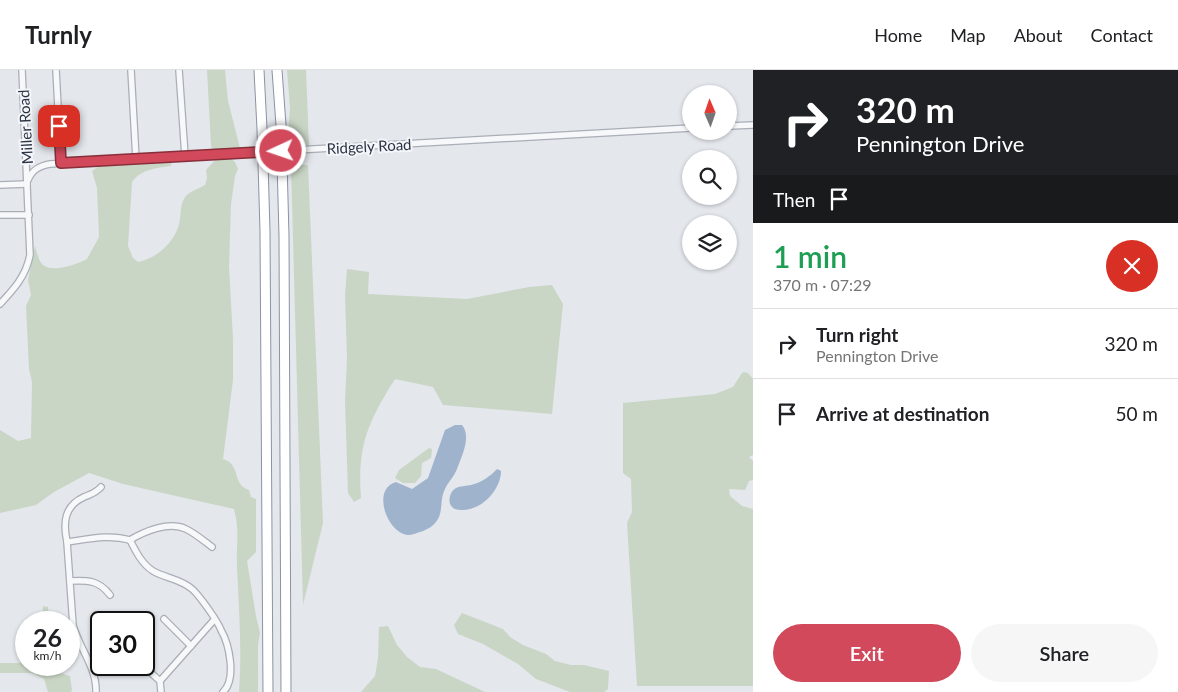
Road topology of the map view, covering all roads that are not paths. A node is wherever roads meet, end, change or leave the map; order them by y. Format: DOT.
graph roads {
  1 [pos="22,70"];
  2 [pos="56,70"];
  3 [pos="131,70"];
  4 [pos="180,70"];
  5 [pos="259,70"];
  6 [pos="277,70"];
  7 [pos="753,125"];
  8 [pos="738,126"];
  9 [pos="682,129"];
  10 [pos="185,156"];
  11 [pos="136,159"];
  12 [pos="61,163"];
  13 [pos="27,184"];
  14 [pos="0,185"];
  15 [pos="0,215"];
  16 [pos="29,215"];
  17 [pos="0,304"];
  18 [pos="101,487"];
  19 [pos="130,540"];
  20 [pos="67,542"];
  21 [pos="212,547"];
  22 [pos="70,581"];
  23 [pos="110,596"];
  24 [pos="164,619"];
  25 [pos="214,620"];
  26 [pos="191,646"];
  27 [pos="154,676"];
  28 [pos="160,681"];
  29 [pos="96,692"];
  30 [pos="161,692"];
  31 [pos="223,692"];
  32 [pos="268,692"];
  33 [pos="286,692"];
  1 -- 13 [label="street, Miller Road"];
  2 -- 12 [label="street"];
  3 -- 11 [label="street"];
  4 -- 10 [label="street"];
  5 -- 32 [label="highway"];
  6 -- 33 [label="highway"];
  7 -- 8 [label="street"];
  9 -- 10 [label="street, Ridgely Road, bridge"];
  10 -- 11 [label="street, Ridgely Road"];
  11 -- 12 [label="street, Ridgely Road"];
  12 -- 13 [label="street, Ridgely Road"];
  13 -- 14 [label="street"];
  13 -- 16 [label="street, Miller Road"];
  15 -- 16 [label="street"];
  16 -- 17 [label="street, Miller Road"];
  18 -- 20 [label="street"];
  19 -- 20 [label="street"];
  19 -- 21 [label="street"];
  19 -- 25 [label="street"];
  20 -- 22 [label="street"];
  22 -- 23 [label="street"];
  22 -- 29 [label="street"];
  24 -- 26 [label="street"];
  25 -- 26 [label="street"];
  25 -- 31 [label="street"];
  26 -- 28 [label="street"];
  27 -- 28 [label="street"];
  28 -- 30 [label="street"];
}
